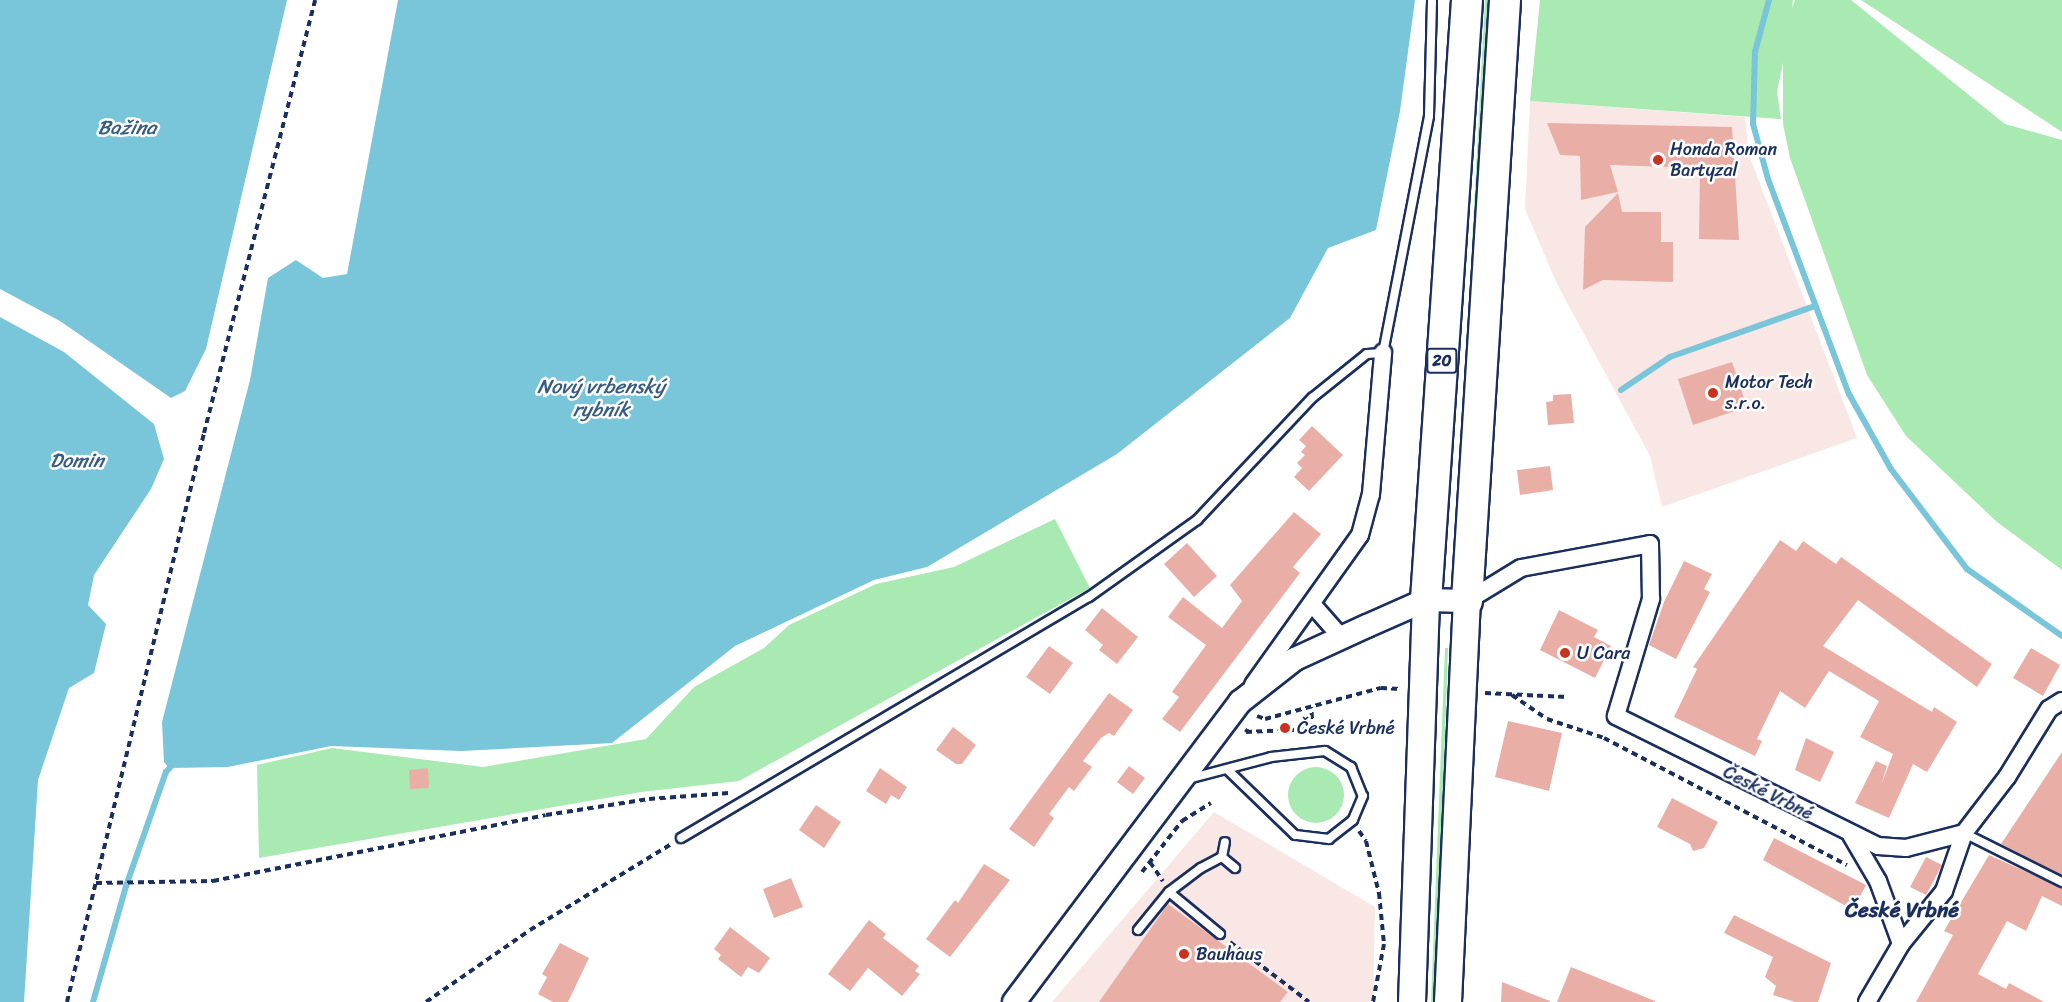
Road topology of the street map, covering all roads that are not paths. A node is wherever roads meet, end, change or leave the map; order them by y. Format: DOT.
graph roads {
  1 [pos="1432,0"];
  2 [pos="1467,0"];
  3 [pos="1505,0"];
  4 [pos="1383,353"];
  5 [pos="1426,600"];
  6 [pos="1467,601"];
  7 [pos="1312,604"];
  8 [pos="1341,637"];
  9 [pos="2062,700"];
  10 [pos="1240,702"];
  11 [pos="1228,770"];
  12 [pos="1179,782"];
  13 [pos="1964,833"];
  14 [pos="1851,835"];
  15 [pos="681,838"];
  16 [pos="1225,842"];
  17 [pos="1222,857"];
  18 [pos="1234,868"];
  19 [pos="2062,882"];
  20 [pos="1170,892"];
  21 [pos="1138,930"];
  22 [pos="1220,934"];
  23 [pos="1901,944"];
  24 [pos="1014,1002"];
  25 [pos="1412,1002"];
  26 [pos="1448,1002"];
  27 [pos="1867,1002"];
  1 -- 4 [label="lane"];
  2 -- 5 [label="highway, 20"];
  3 -- 6 [label="highway, 20"];
  4 -- 7 [label="street"];
  4 -- 15 [label="lane"];
  5 -- 6 [label="street"];
  5 -- 8 [label="street"];
  5 -- 25 [label="main road, 20"];
  6 -- 14 [label="street, České Vrbné"];
  6 -- 26 [label="main road, 20"];
  7 -- 8 [label="street"];
  7 -- 10 [label="street"];
  8 -- 10 [label="street"];
  9 -- 13 [label="street"];
  10 -- 12 [label="street"];
  11 -- 11 [label="lane"];
  11 -- 12 [label="lane"];
  12 -- 24 [label="street"];
  13 -- 14 [label="street, České Vrbné"];
  13 -- 19 [label="lane"];
  13 -- 23 [label="street"];
  14 -- 23 [label="street"];
  16 -- 17 [label="lane"];
  17 -- 18 [label="lane"];
  17 -- 20 [label="lane"];
  20 -- 21 [label="lane"];
  20 -- 22 [label="lane"];
  23 -- 27 [label="street"];
}
